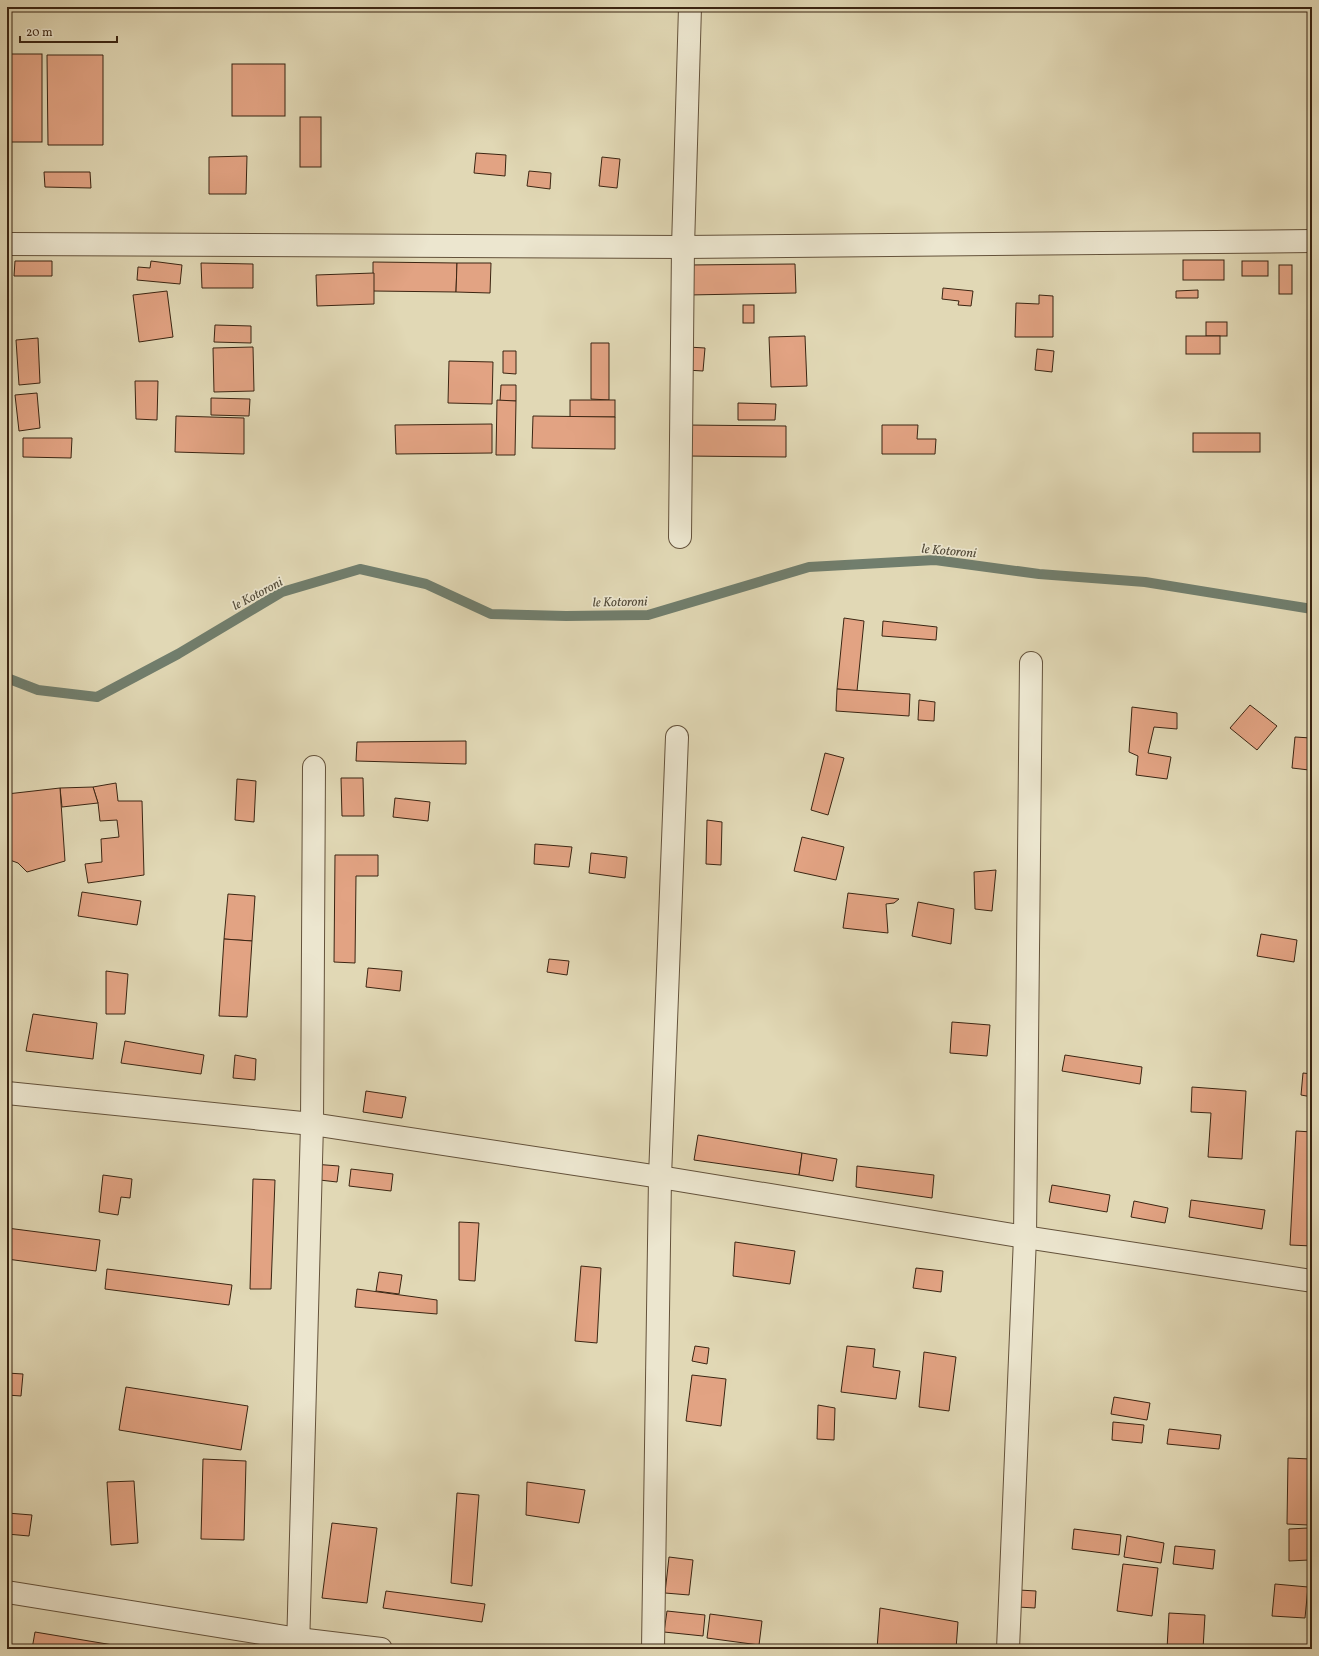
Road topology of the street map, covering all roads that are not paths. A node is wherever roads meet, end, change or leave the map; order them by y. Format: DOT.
graph roads {
  1 [pos="690,7"];
  2 [pos="1312,241"];
  3 [pos="7,244"];
  4 [pos="683,247"];
  5 [pos="680,537"];
  6 [pos="1031,663"];
  7 [pos="677,737"];
  8 [pos="314,767"];
  9 [pos="7,1093"];
  10 [pos="312,1124"];
  11 [pos="660,1177"];
  12 [pos="1025,1237"];
  13 [pos="1312,1282"];
  14 [pos="7,1592"];
  15 [pos="298,1644"];
  16 [pos="381,1649"];
  17 [pos="653,1649"];
  18 [pos="1008,1649"];
  1 -- 4 [label="street"];
  2 -- 4 [label="street"];
  3 -- 4 [label="street"];
  4 -- 5 [label="street"];
  6 -- 12 [label="street"];
  7 -- 11 [label="street"];
  8 -- 10 [label="street"];
  9 -- 10 [label="street"];
  10 -- 11 [label="street"];
  10 -- 15 [label="street"];
  11 -- 12 [label="street"];
  11 -- 17 [label="street"];
  12 -- 13 [label="street"];
  12 -- 18 [label="street"];
  14 -- 15 [label="street"];
  15 -- 16 [label="street"];
}
